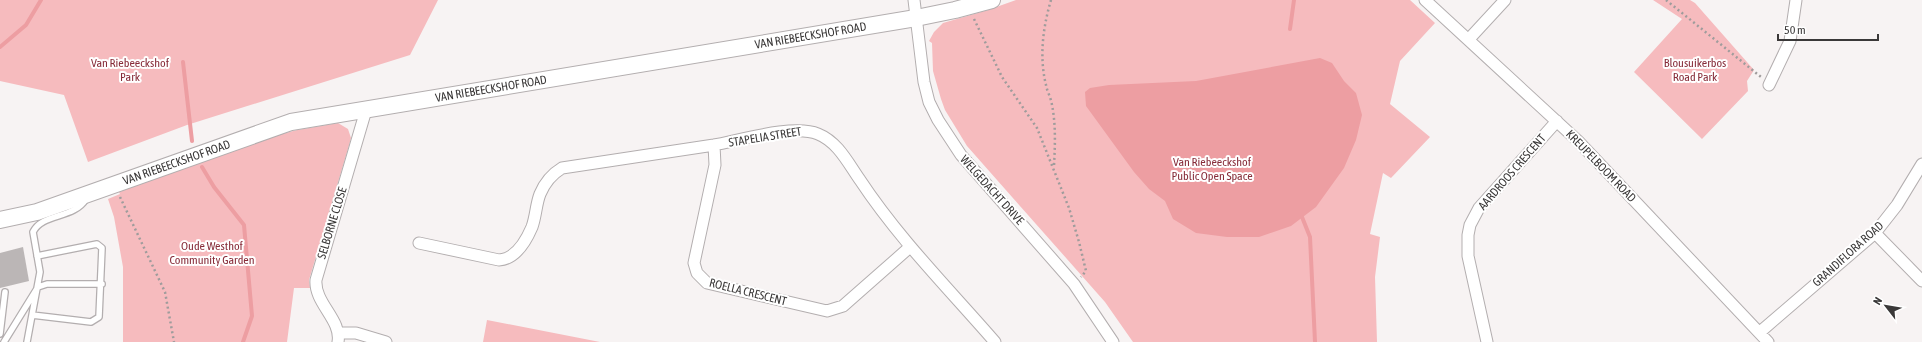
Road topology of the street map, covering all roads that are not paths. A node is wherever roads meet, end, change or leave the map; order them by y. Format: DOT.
graph roads {
  1 [pos="914,0"];
  2 [pos="992,0"];
  3 [pos="1425,0"];
  4 [pos="1505,0"];
  5 [pos="1796,0"];
  6 [pos="916,18"];
  7 [pos="1469,39"];
  8 [pos="1769,85"];
  9 [pos="366,110"];
  10 [pos="1557,121"];
  11 [pos="714,145"];
  12 [pos="1922,164"];
  13 [pos="89,193"];
  14 [pos="0,220"];
  15 [pos="1875,233"];
  16 [pos="419,243"];
  17 [pos="910,248"];
  18 [pos="37,256"];
  19 [pos="1922,281"];
  20 [pos="102,284"];
  21 [pos="38,287"];
  22 [pos="5,292"];
  23 [pos="32,315"];
  24 [pos="1760,332"];
  25 [pos="0,334"];
  26 [pos="339,338"];
  27 [pos="4,342"];
  28 [pos="27,342"];
  29 [pos="386,342"];
  30 [pos="995,342"];
  31 [pos="1113,342"];
  32 [pos="1487,342"];
  33 [pos="1768,342"];
  1 -- 6 [label="street, WELGEDACHT DRIVE"];
  2 -- 6 [label="street, VAN RIEBEECKSHOF ROAD"];
  3 -- 7 [label="street, KREUPELBOOM ROAD"];
  4 -- 7 [label="street"];
  5 -- 8 [label="street"];
  6 -- 9 [label="street, VAN RIEBEECKSHOF ROAD"];
  6 -- 31 [label="street, WELGEDACHT DRIVE"];
  7 -- 10 [label="street, KREUPELBOOM ROAD"];
  9 -- 13 [label="street, VAN RIEBEECKSHOF ROAD"];
  9 -- 26 [label="street, SELBORNE CLOSE"];
  10 -- 24 [label="street, KREUPELBOOM ROAD"];
  10 -- 32 [label="street, AARDROOS CRESCENT"];
  11 -- 16 [label="street, STAPELIA STREET"];
  11 -- 17 [label="street, STAPELIA STREET"];
  11 -- 17 [label="street, ROELLA CRESCENT"];
  12 -- 15 [label="street, GRANDIFLORA ROAD"];
  13 -- 14 [label="street, VAN RIEBEECKSHOF ROAD"];
  13 -- 18 [label="lane"];
  15 -- 19 [label="street"];
  15 -- 24 [label="street, GRANDIFLORA ROAD"];
  17 -- 30 [label="street, STAPELIA STREET"];
  18 -- 20 [label="lane"];
  18 -- 21 [label="lane"];
  20 -- 21 [label="lane"];
  20 -- 23 [label="lane"];
  21 -- 23 [label="lane"];
  21 -- 27 [label="lane"];
  22 -- 25 [label="lane"];
  23 -- 28 [label="lane"];
  24 -- 33 [label="street, KREUPELBOOM ROAD"];
  26 -- 29 [label="street, SELBORNE CLOSE"];
}
